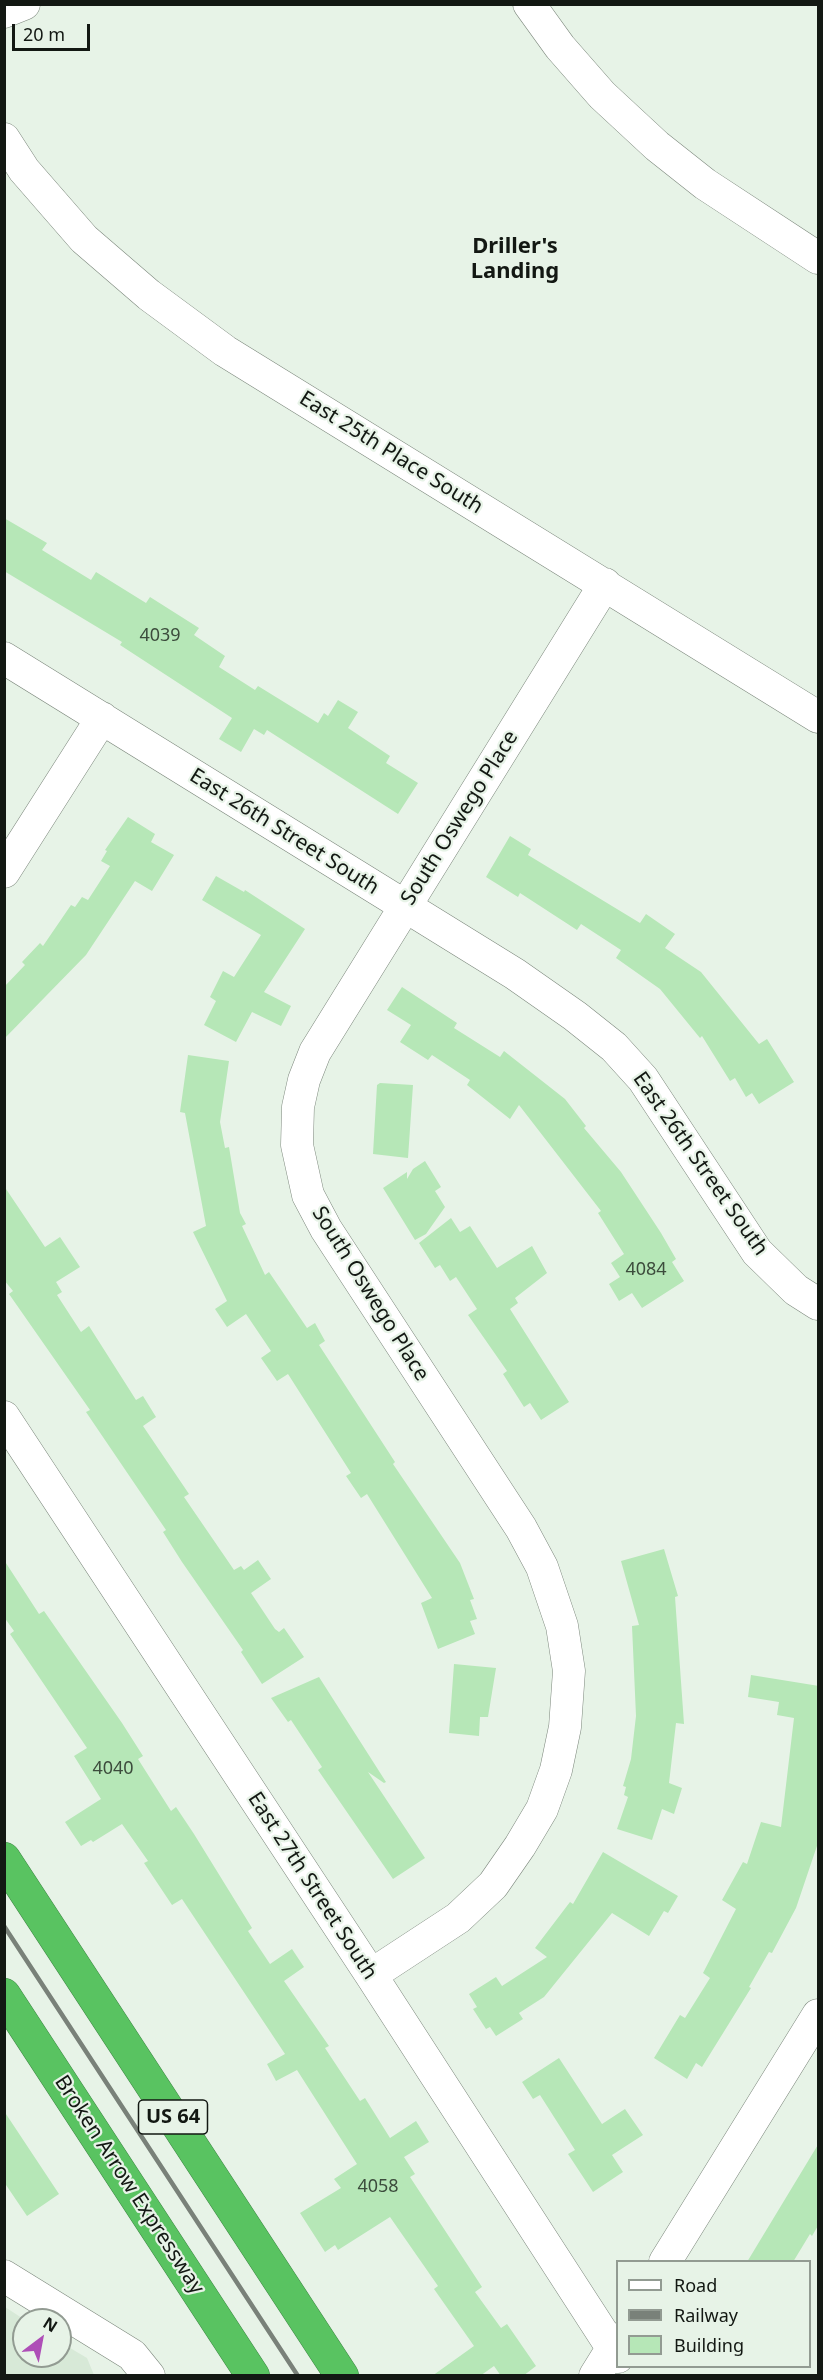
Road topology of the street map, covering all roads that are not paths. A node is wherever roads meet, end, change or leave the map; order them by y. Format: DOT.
graph roads {
  1 [pos="24,4"];
  2 [pos="529,4"];
  3 [pos="4,12"];
  4 [pos="4,139"];
  5 [pos="819,258"];
  6 [pos="605,584"];
  7 [pos="4,658"];
  8 [pos="819,717"];
  9 [pos="102,718"];
  10 [pos="4,872"];
  11 [pos="404,908"];
  12 [pos="819,1304"];
  13 [pos="4,1417"];
  14 [pos="4,1859"];
  15 [pos="371,1975"];
  16 [pos="4,1995"];
  17 [pos="819,2015"];
  18 [pos="666,2260"];
  19 [pos="4,2276"];
  20 [pos="616,2350"];
  21 [pos="616,2355"];
  22 [pos="149,2376"];
  23 [pos="253,2376"];
  24 [pos="342,2376"];
  25 [pos="595,2376"];
  1 -- 3 [label="street"];
  2 -- 5 [label="street"];
  4 -- 6 [label="street, East 25th Place South"];
  6 -- 8 [label="street, East 25th Place South"];
  6 -- 11 [label="street, South Oswego Place"];
  7 -- 9 [label="street, East 26th Street South"];
  9 -- 10 [label="street"];
  9 -- 11 [label="street, East 26th Street South"];
  11 -- 12 [label="street, East 26th Street South"];
  11 -- 15 [label="street, South Oswego Place"];
  13 -- 15 [label="street, East 27th Street South"];
  14 -- 24 [label="highway, US 64"];
  15 -- 20 [label="street, East 27th Street South"];
  16 -- 23 [label="highway, Broken Arrow Expressway"];
  17 -- 18 [label="street"];
  19 -- 22 [label="street"];
  21 -- 25 [label="street"];
}
